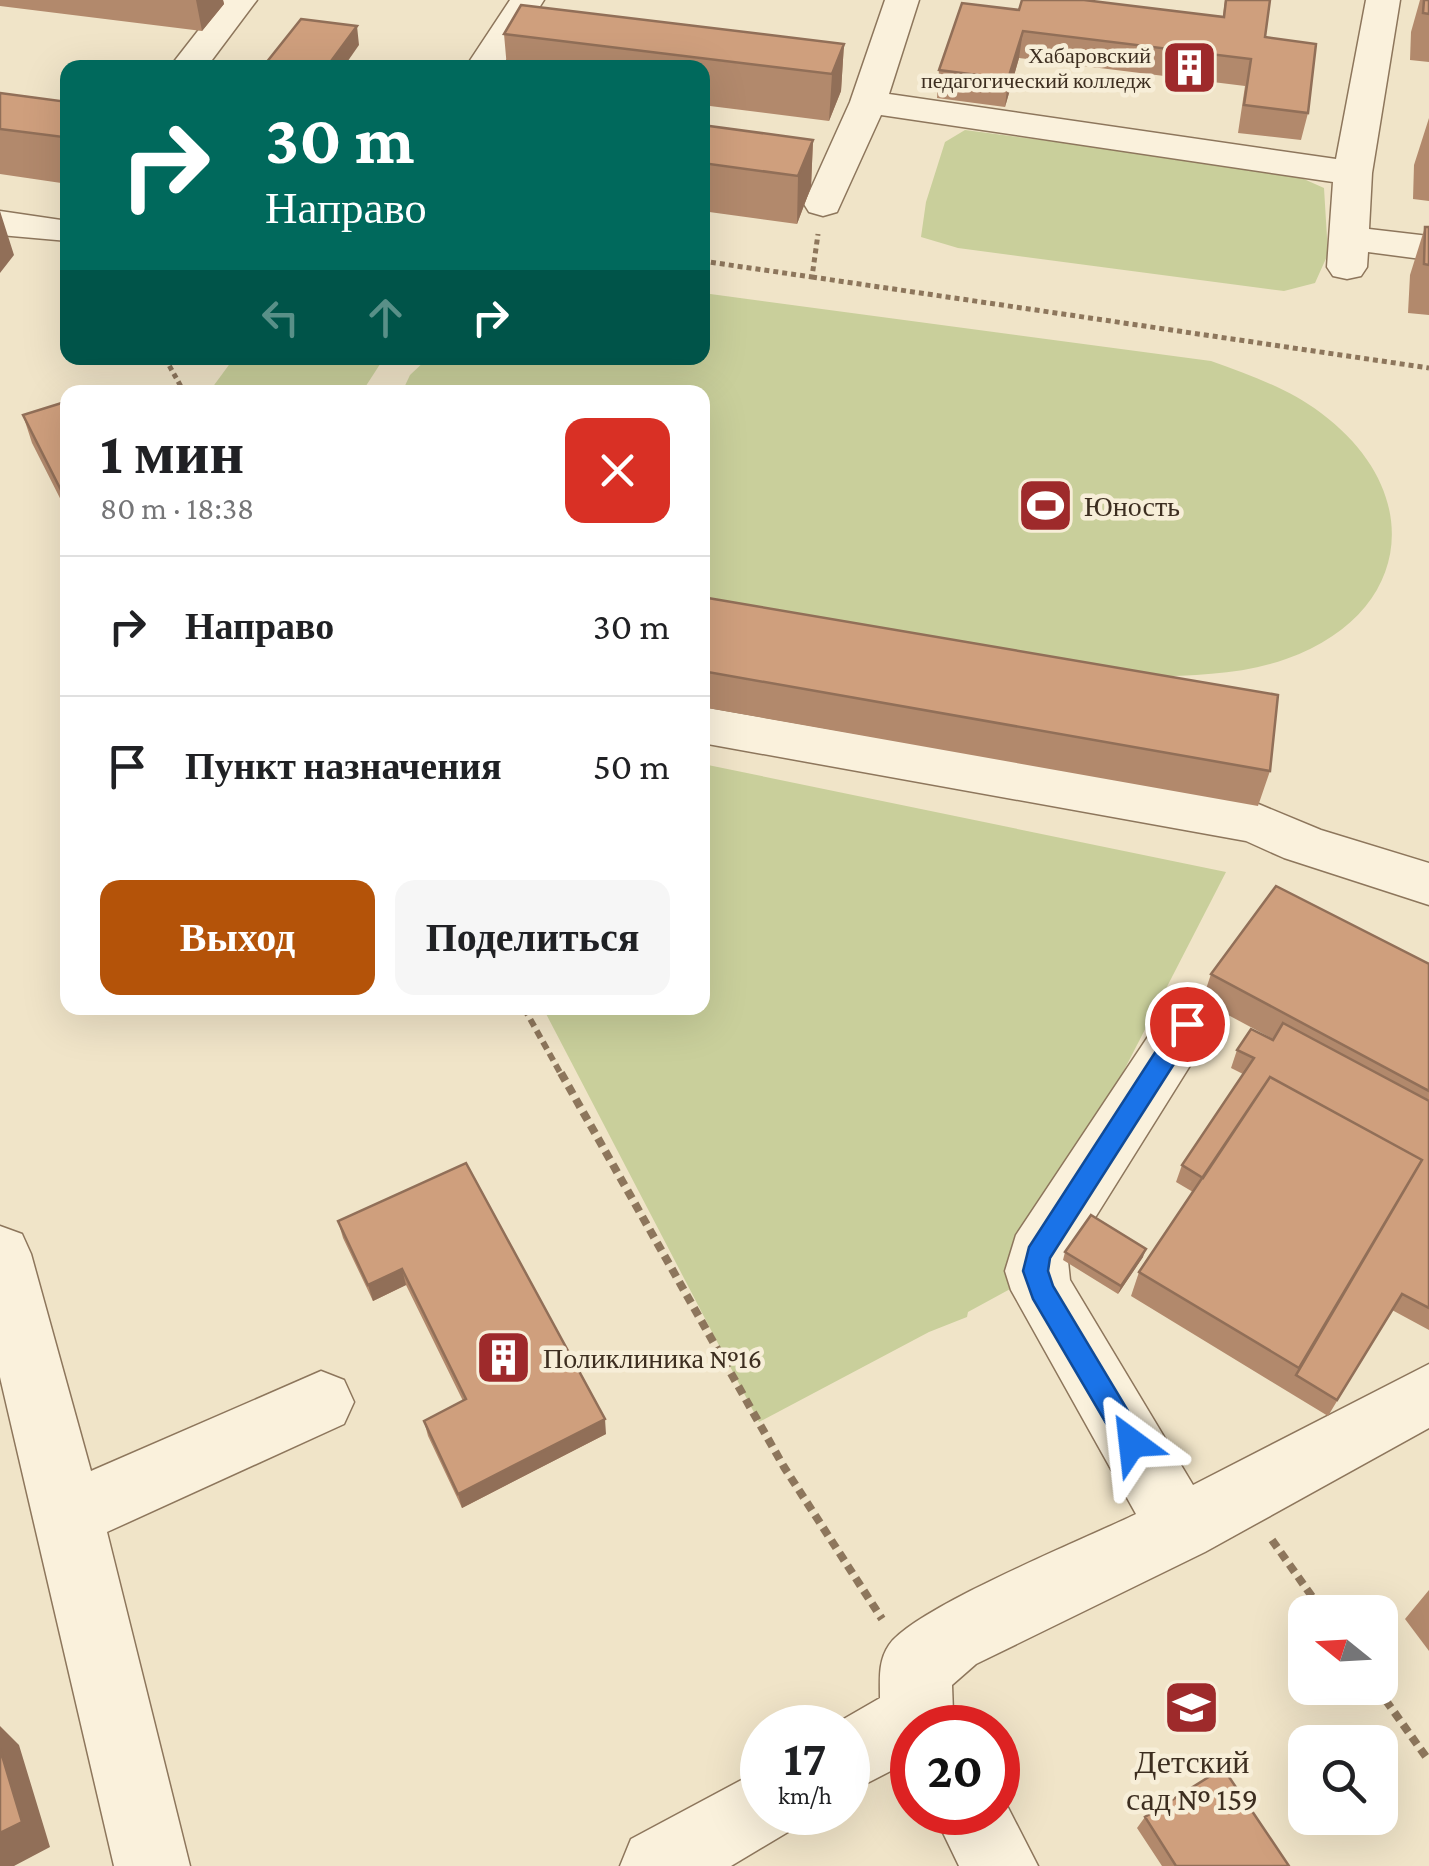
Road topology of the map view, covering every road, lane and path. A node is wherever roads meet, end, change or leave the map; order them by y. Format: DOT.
graph roads {
  1 [pos="240,0"];
  2 [pos="528,0"];
  3 [pos="902,0"];
  4 [pos="1385,2"];
  5 [pos="193,60"];
  6 [pos="488,60"];
  7 [pos="868,102"];
  8 [pos="1353,172"];
  9 [pos="823,204"];
  10 [pos="0,223"];
  11 [pos="60,229"];
  12 [pos="1429,248"];
  13 [pos="710,262"];
  14 [pos="812,277"];
  15 [pos="1429,368"];
  16 [pos="710,727"];
  17 [pos="1429,884"];
  18 [pos="528,1015"];
  19 [pos="1187,1024"];
  20 [pos="0,1254"];
  21 [pos="1429,1394"];
  22 [pos="321,1402"];
  23 [pos="1240,1496"];
  24 [pos="68,1514"];
  25 [pos="1181,1528"];
  26 [pos="1311,1595"];
  27 [pos="918,1704"];
  28 [pos="1389,1705"];
  29 [pos="870,1740"];
  30 [pos="1429,1761"];
  31 [pos="740,1819"];
  32 [pos="983,1835"];
  33 [pos="152,1866"];
  34 [pos="658,1866"];
  35 [pos="1000,1866"];
  1 -- 5 [label="lane"];
  2 -- 6 [label="lane"];
  3 -- 7 [label="lane"];
  4 -- 8 [label="lane"];
  7 -- 8 [label="lane"];
  7 -- 9 [label="lane"];
  8 -- 12 [label="lane"];
  9 -- 14 [label="path"];
  10 -- 11 [label="lane"];
  13 -- 14 [label="path"];
  14 -- 15 [label="path"];
  16 -- 17 [label="lane"];
  18 -- 27 [label="path"];
  19 -- 25 [label="lane"];
  20 -- 24 [label="lane"];
  21 -- 23 [label="lane"];
  22 -- 24 [label="lane"];
  23 -- 25 [label="lane"];
  23 -- 26 [label="path"];
  24 -- 33 [label="lane"];
  25 -- 27 [label="lane"];
  27 -- 29 [label="lane"];
  28 -- 30 [label="path"];
  31 -- 34 [label="lane"];
  32 -- 35 [label="lane"];
}
